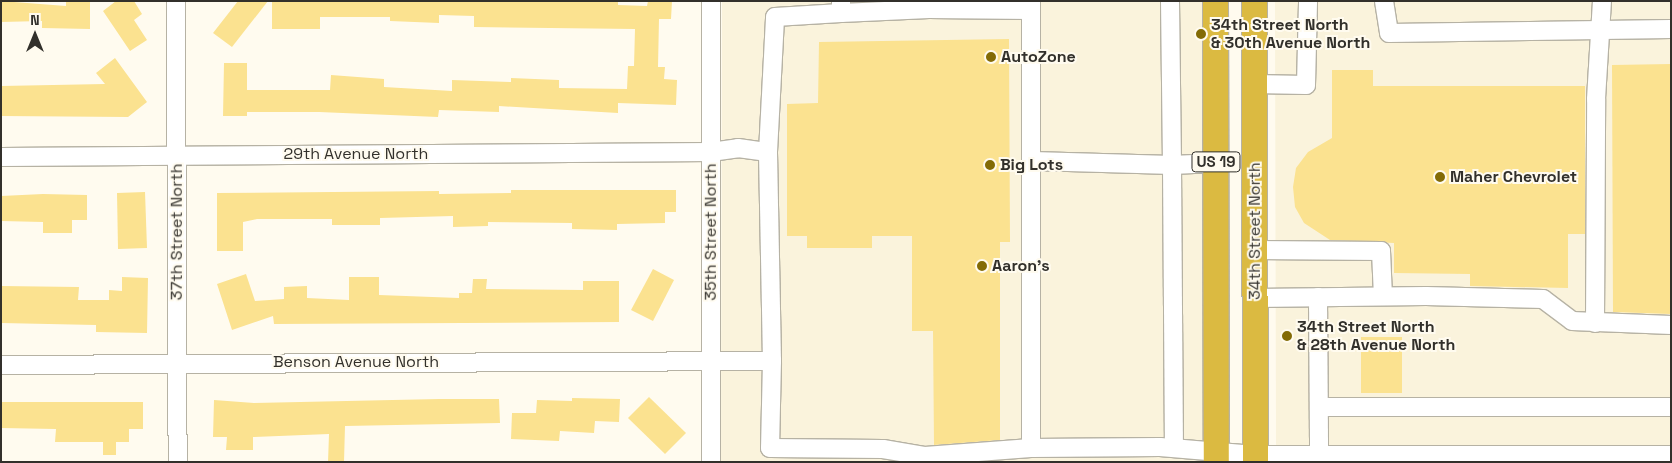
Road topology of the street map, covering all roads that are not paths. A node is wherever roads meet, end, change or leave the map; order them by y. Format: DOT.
graph roads {
  1 [pos="176,1"];
  2 [pos="711,1"];
  3 [pos="1170,1"];
  4 [pos="1215,1"];
  5 [pos="1254,1"];
  6 [pos="1308,1"];
  7 [pos="1384,1"];
  8 [pos="1602,1"];
  9 [pos="1031,6"];
  10 [pos="841,7"];
  11 [pos="1671,29"];
  12 [pos="1600,30"];
  13 [pos="1254,84"];
  14 [pos="711,152"];
  15 [pos="768,152"];
  16 [pos="177,155"];
  17 [pos="1,157"];
  18 [pos="1033,160"];
  19 [pos="1216,163"];
  20 [pos="1172,165"];
  21 [pos="1255,250"];
  22 [pos="1383,296"];
  23 [pos="1318,297"];
  24 [pos="1255,298"];
  25 [pos="1595,323"];
  26 [pos="1671,325"];
  27 [pos="711,360"];
  28 [pos="772,361"];
  29 [pos="178,364"];
  30 [pos="1,365"];
  31 [pos="1319,407"];
  32 [pos="1671,407"];
  33 [pos="1031,448"];
  34 [pos="1174,448"];
  35 [pos="1320,455"];
  36 [pos="1671,455"];
  37 [pos="1216,457"];
  38 [pos="1255,458"];
  39 [pos="178,462"];
  40 [pos="711,462"];
  1 -- 16 [label="street, 37th Street North"];
  2 -- 14 [label="street, 35th Street North"];
  3 -- 20 [label="street"];
  4 -- 19 [label="highway, US 19"];
  5 -- 13 [label="highway, 34th Street North / US 19"];
  6 -- 13 [label="street"];
  7 -- 12 [label="street"];
  8 -- 12 [label="street"];
  9 -- 10 [label="street"];
  9 -- 18 [label="street"];
  10 -- 15 [label="street"];
  11 -- 12 [label="street"];
  12 -- 25 [label="street"];
  13 -- 21 [label="highway, 34th Street North / US 19"];
  14 -- 15 [label="street, 29th Avenue North"];
  14 -- 16 [label="street, 29th Avenue North"];
  14 -- 27 [label="street, 35th Street North"];
  15 -- 28 [label="street"];
  16 -- 17 [label="street, 29th Avenue North"];
  16 -- 29 [label="street, 37th Street North"];
  18 -- 20 [label="street"];
  18 -- 33 [label="street"];
  19 -- 20 [label="street"];
  19 -- 37 [label="highway, US 19"];
  20 -- 34 [label="street"];
  21 -- 22 [label="street"];
  21 -- 24 [label="highway, 34th Street North / US 19"];
  22 -- 23 [label="street"];
  22 -- 25 [label="street"];
  23 -- 24 [label="street"];
  23 -- 31 [label="street"];
  24 -- 38 [label="highway, 34th Street North / US 19"];
  25 -- 26 [label="street"];
  27 -- 28 [label="street, Benson Avenue North"];
  27 -- 29 [label="street, Benson Avenue North"];
  27 -- 40 [label="street, 35th Street North"];
  28 -- 33 [label="street"];
  29 -- 30 [label="street, Benson Avenue North"];
  29 -- 39 [label="street, 37th Street North"];
  31 -- 32 [label="street"];
  31 -- 35 [label="street"];
  33 -- 34 [label="street"];
  34 -- 37 [label="street"];
  35 -- 36 [label="street"];
  35 -- 38 [label="street"];
  37 -- 38 [label="street"];
}
